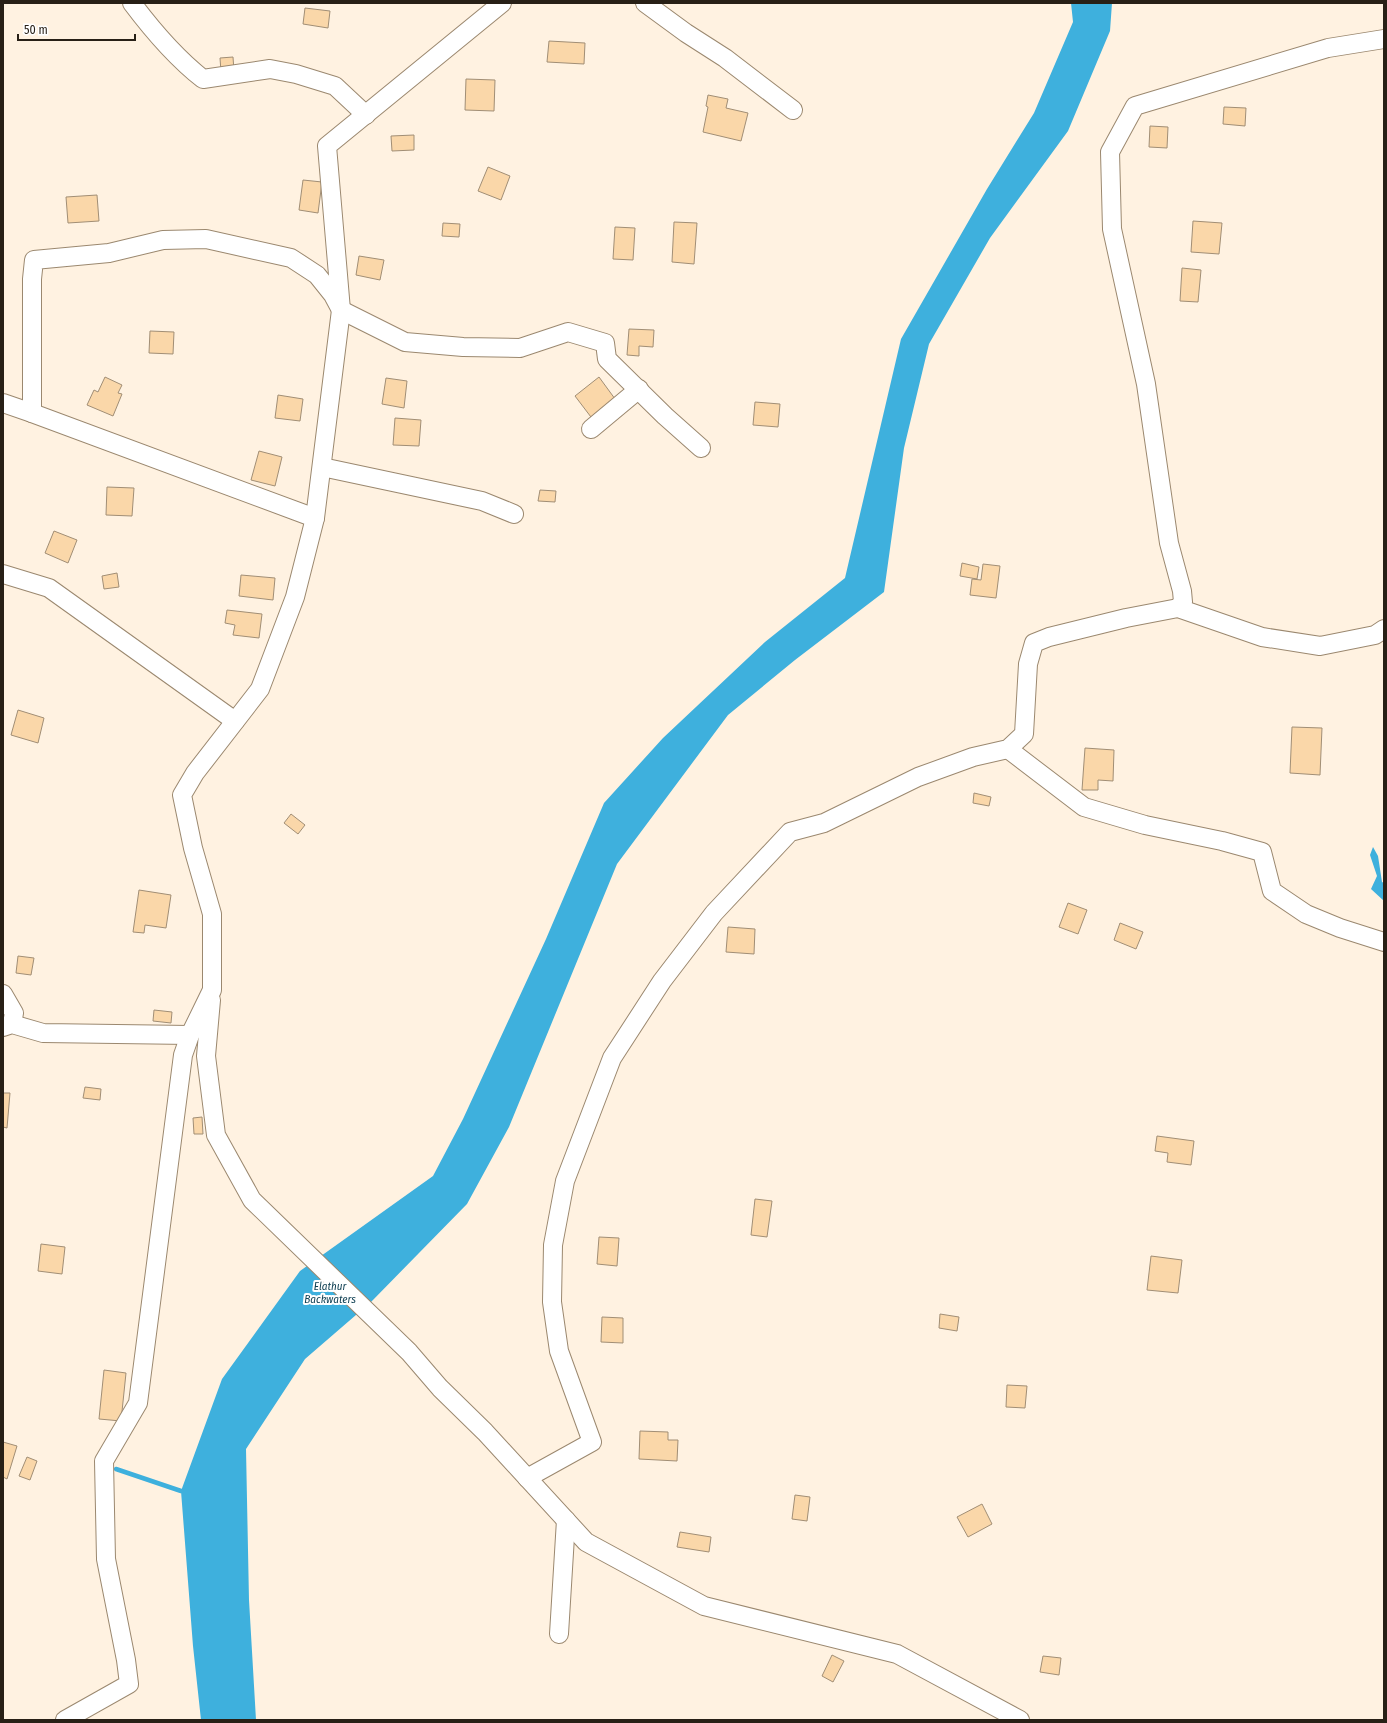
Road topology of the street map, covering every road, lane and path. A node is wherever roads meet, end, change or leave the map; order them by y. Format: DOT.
graph roads {
  1 [pos="132,3"];
  2 [pos="502,3"];
  3 [pos="644,3"];
  4 [pos="1384,39"];
  5 [pos="793,110"];
  6 [pos="366,115"];
  7 [pos="341,310"];
  8 [pos="639,389"];
  9 [pos="3,403"];
  10 [pos="32,413"];
  11 [pos="591,429"];
  12 [pos="701,448"];
  13 [pos="322,467"];
  14 [pos="514,514"];
  15 [pos="315,518"];
  16 [pos="3,574"];
  17 [pos="1178,608"];
  18 [pos="1384,629"];
  19 [pos="235,721"];
  20 [pos="1008,749"];
  21 [pos="1384,942"];
  22 [pos="212,990"];
  23 [pos="3,994"];
  24 [pos="10,1021"];
  25 [pos="190,1035"];
  26 [pos="527,1478"];
  27 [pos="566,1520"];
  28 [pos="559,1634"];
  29 [pos="65,1720"];
  30 [pos="1020,1720"];
  1 -- 6 [label="street"];
  2 -- 6 [label="street"];
  3 -- 5 [label="street"];
  4 -- 17 [label="street"];
  6 -- 7 [label="street"];
  7 -- 8 [label="street"];
  7 -- 10 [label="street"];
  7 -- 13 [label="street"];
  8 -- 11 [label="street"];
  8 -- 12 [label="street"];
  9 -- 10 [label="street"];
  10 -- 15 [label="street"];
  13 -- 14 [label="street"];
  13 -- 15 [label="street"];
  15 -- 19 [label="street"];
  16 -- 19 [label="street"];
  17 -- 18 [label="street"];
  17 -- 20 [label="street"];
  19 -- 22 [label="street"];
  20 -- 21 [label="street"];
  20 -- 26 [label="street"];
  22 -- 25 [label="street"];
  22 -- 26 [label="street"];
  23 -- 24 [label="street"];
  24 -- 25 [label="street"];
  25 -- 29 [label="street"];
  26 -- 27 [label="street"];
  27 -- 28 [label="street"];
  27 -- 30 [label="street"];
}
